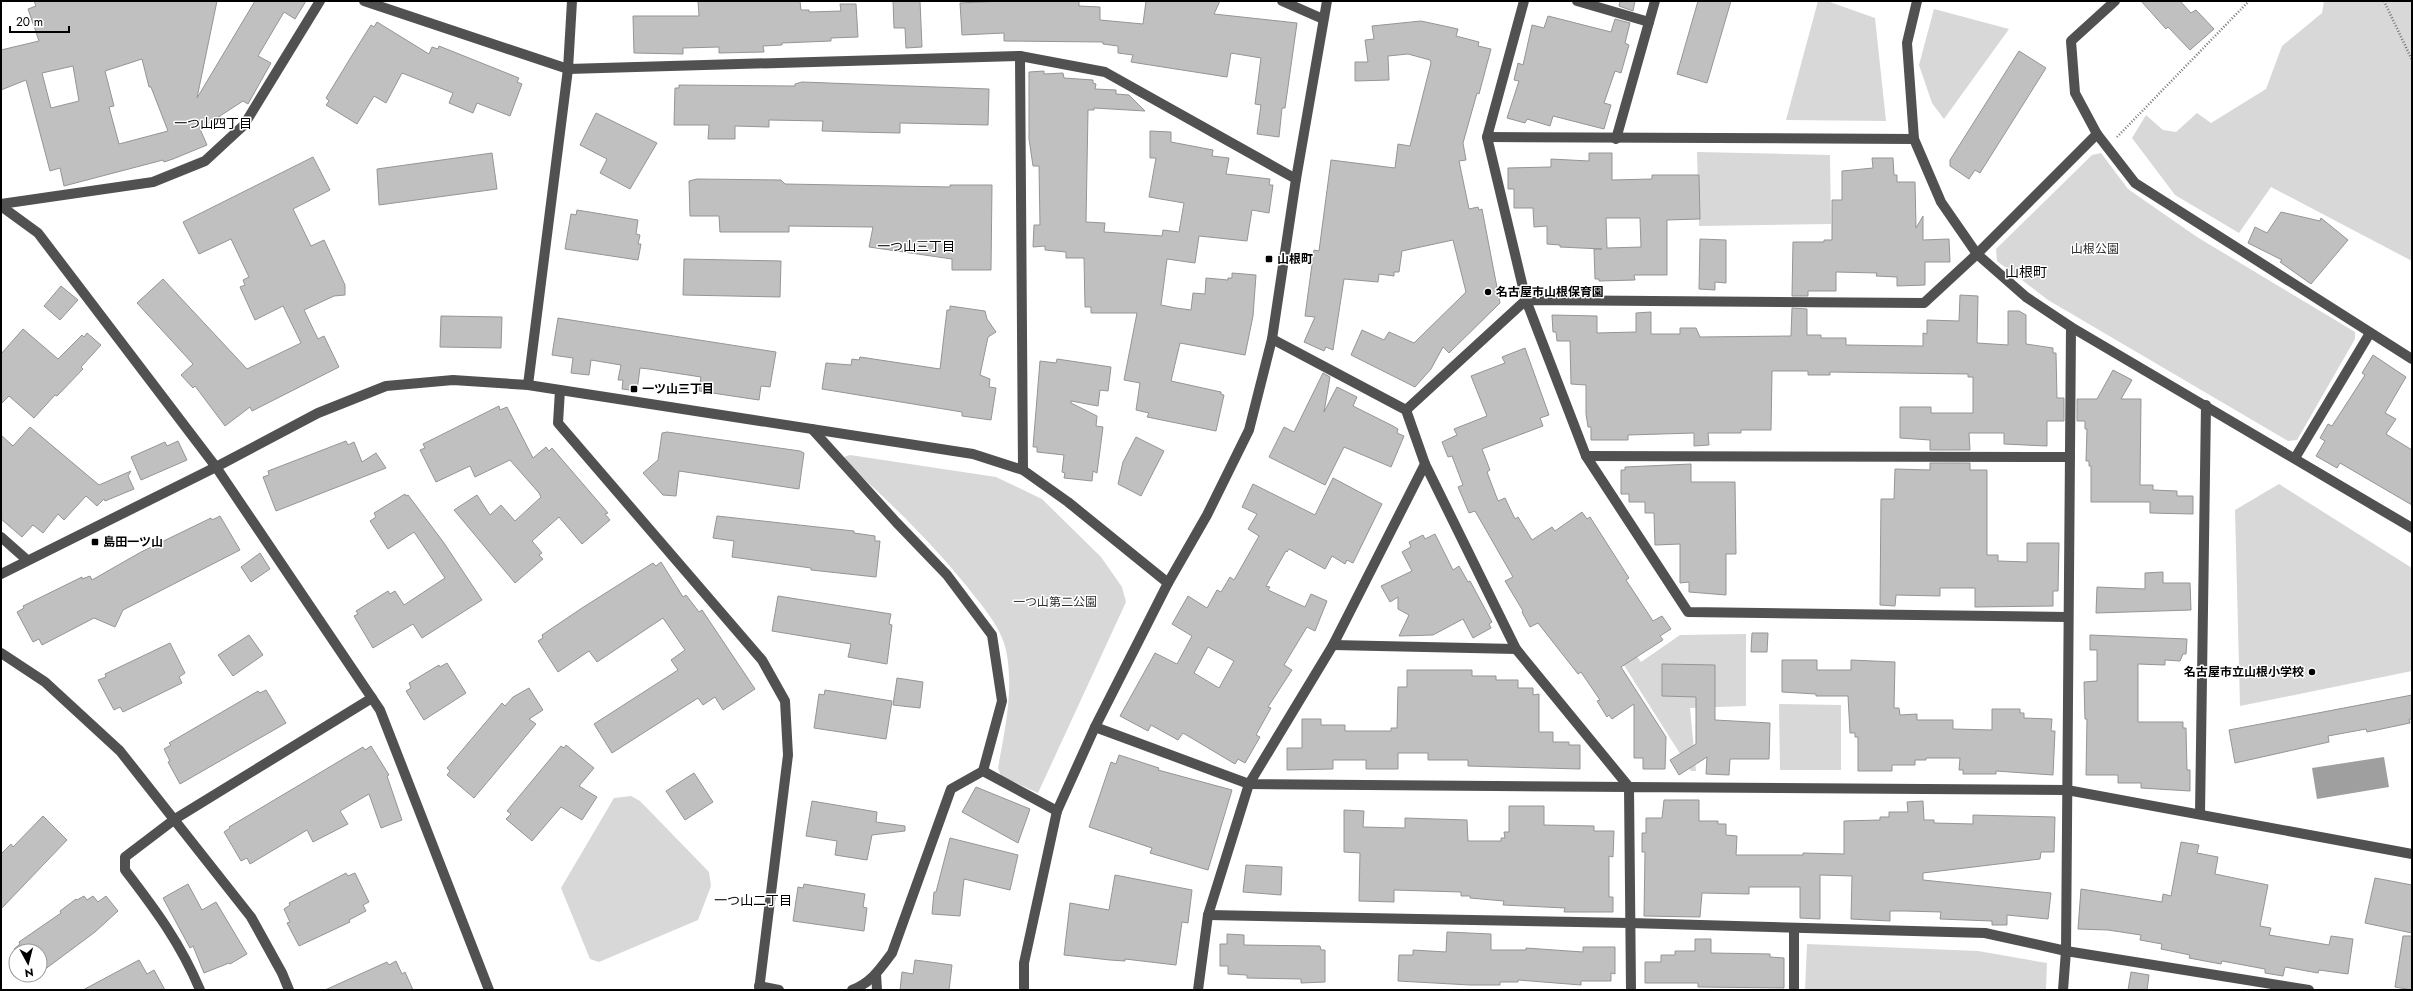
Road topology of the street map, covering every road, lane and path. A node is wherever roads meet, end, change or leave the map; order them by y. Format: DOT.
graph roads {
  1 [pos="320,1"];
  2 [pos="364,1"];
  3 [pos="572,1"];
  4 [pos="1282,1"];
  5 [pos="1328,1"];
  6 [pos="1524,1"];
  7 [pos="1577,1"];
  8 [pos="1655,1"];
  9 [pos="1917,1"];
  10 [pos="2115,1"];
  11 [pos="2249,1"];
  12 [pos="2384,1"];
  13 [pos="1323,19"];
  14 [pos="1649,22"];
  15 [pos="1020,56"];
  16 [pos="2412,60"];
  17 [pos="568,69"];
  18 [pos="2097,134"];
  19 [pos="1486,137"];
  20 [pos="1616,139"];
  21 [pos="1914,139"];
  22 [pos="2107,146"];
  23 [pos="1296,179"];
  24 [pos="1,205"];
  25 [pos="1977,254"];
  26 [pos="1526,300"];
  27 [pos="2071,327"];
  28 [pos="2370,333"];
  29 [pos="1272,339"];
  30 [pos="2412,359"];
  31 [pos="528,385"];
  32 [pos="560,390"];
  33 [pos="2206,405"];
  34 [pos="1406,410"];
  35 [pos="812,429"];
  36 [pos="1586,456"];
  37 [pos="2070,457"];
  38 [pos="2295,458"];
  39 [pos="1424,464"];
  40 [pos="216,467"];
  41 [pos="1023,470"];
  42 [pos="2412,528"];
  43 [pos="1,537"];
  44 [pos="27,560"];
  45 [pos="1,574"];
  46 [pos="1168,583"];
  47 [pos="2067,618"];
  48 [pos="1333,646"];
  49 [pos="1516,649"];
  50 [pos="1,653"];
  51 [pos="372,698"];
  52 [pos="1095,727"];
  53 [pos="983,771"];
  54 [pos="1249,784"];
  55 [pos="1629,787"];
  56 [pos="2067,790"];
  57 [pos="1057,811"];
  58 [pos="2200,814"];
  59 [pos="175,819"];
  60 [pos="2412,854"];
  61 [pos="1208,915"];
  62 [pos="1630,923"];
  63 [pos="1794,929"];
  64 [pos="2066,951"];
  65 [pos="876,974"];
  66 [pos="759,988"];
  67 [pos="200,990"];
  68 [pos="289,990"];
  69 [pos="489,990"];
  70 [pos="779,990"];
  71 [pos="852,990"];
  72 [pos="877,990"];
  73 [pos="1024,990"];
  74 [pos="1198,990"];
  75 [pos="1631,990"];
  76 [pos="1794,990"];
  77 [pos="2063,990"];
  78 [pos="2309,990"];
  1 -- 24 [label="street"];
  2 -- 17 [label="street"];
  3 -- 17 [label="street"];
  4 -- 13 [label="street"];
  5 -- 13 [label="street"];
  6 -- 19 [label="street"];
  7 -- 14 [label="street"];
  8 -- 14 [label="street"];
  9 -- 21 [label="street"];
  10 -- 18 [label="street"];
  11 -- 22 [label="path"];
  12 -- 16 [label="path"];
  13 -- 23 [label="street"];
  14 -- 20 [label="street"];
  15 -- 17 [label="street"];
  15 -- 23 [label="street"];
  15 -- 41 [label="street"];
  17 -- 31 [label="street"];
  18 -- 22 [label="street"];
  18 -- 25 [label="street"];
  19 -- 20 [label="street"];
  19 -- 26 [label="street"];
  20 -- 21 [label="street"];
  21 -- 25 [label="street"];
  22 -- 28 [label="street"];
  23 -- 29 [label="street"];
  24 -- 40 [label="street"];
  25 -- 26 [label="street"];
  25 -- 27 [label="street"];
  26 -- 34 [label="street"];
  26 -- 36 [label="street"];
  27 -- 33 [label="street"];
  27 -- 37 [label="street"];
  28 -- 30 [label="street"];
  28 -- 38 [label="street"];
  29 -- 34 [label="street"];
  29 -- 46 [label="street"];
  31 -- 32 [label="street"];
  31 -- 40 [label="street"];
  32 -- 35 [label="street"];
  32 -- 66 [label="street"];
  33 -- 38 [label="street"];
  33 -- 58 [label="street"];
  34 -- 39 [label="street"];
  35 -- 41 [label="street"];
  35 -- 53 [label="street"];
  36 -- 37 [label="street"];
  36 -- 47 [label="street"];
  37 -- 47 [label="street"];
  38 -- 42 [label="street"];
  39 -- 48 [label="street"];
  39 -- 49 [label="street"];
  40 -- 44 [label="street"];
  40 -- 51 [label="street"];
  41 -- 46 [label="street"];
  43 -- 44 [label="street"];
  44 -- 45 [label="street"];
  46 -- 52 [label="street"];
  47 -- 56 [label="street"];
  48 -- 49 [label="street"];
  48 -- 54 [label="street"];
  49 -- 55 [label="street"];
  50 -- 59 [label="street"];
  51 -- 59 [label="street"];
  51 -- 69 [label="street"];
  52 -- 54 [label="street"];
  52 -- 57 [label="street"];
  53 -- 57 [label="street"];
  53 -- 65 [label="street"];
  54 -- 55 [label="street"];
  54 -- 61 [label="street"];
  55 -- 56 [label="street"];
  55 -- 62 [label="street"];
  56 -- 58 [label="street"];
  56 -- 64 [label="street"];
  57 -- 73 [label="street"];
  58 -- 60 [label="street"];
  59 -- 67 [label="street"];
  59 -- 68 [label="street"];
  61 -- 62 [label="street"];
  61 -- 74 [label="street"];
  62 -- 63 [label="street"];
  62 -- 75 [label="street"];
  63 -- 64 [label="street"];
  63 -- 76 [label="street"];
  64 -- 77 [label="street"];
  64 -- 78 [label="street"];
  65 -- 71 [label="street"];
  65 -- 72 [label="street"];
  66 -- 70 [label="street"];
}
